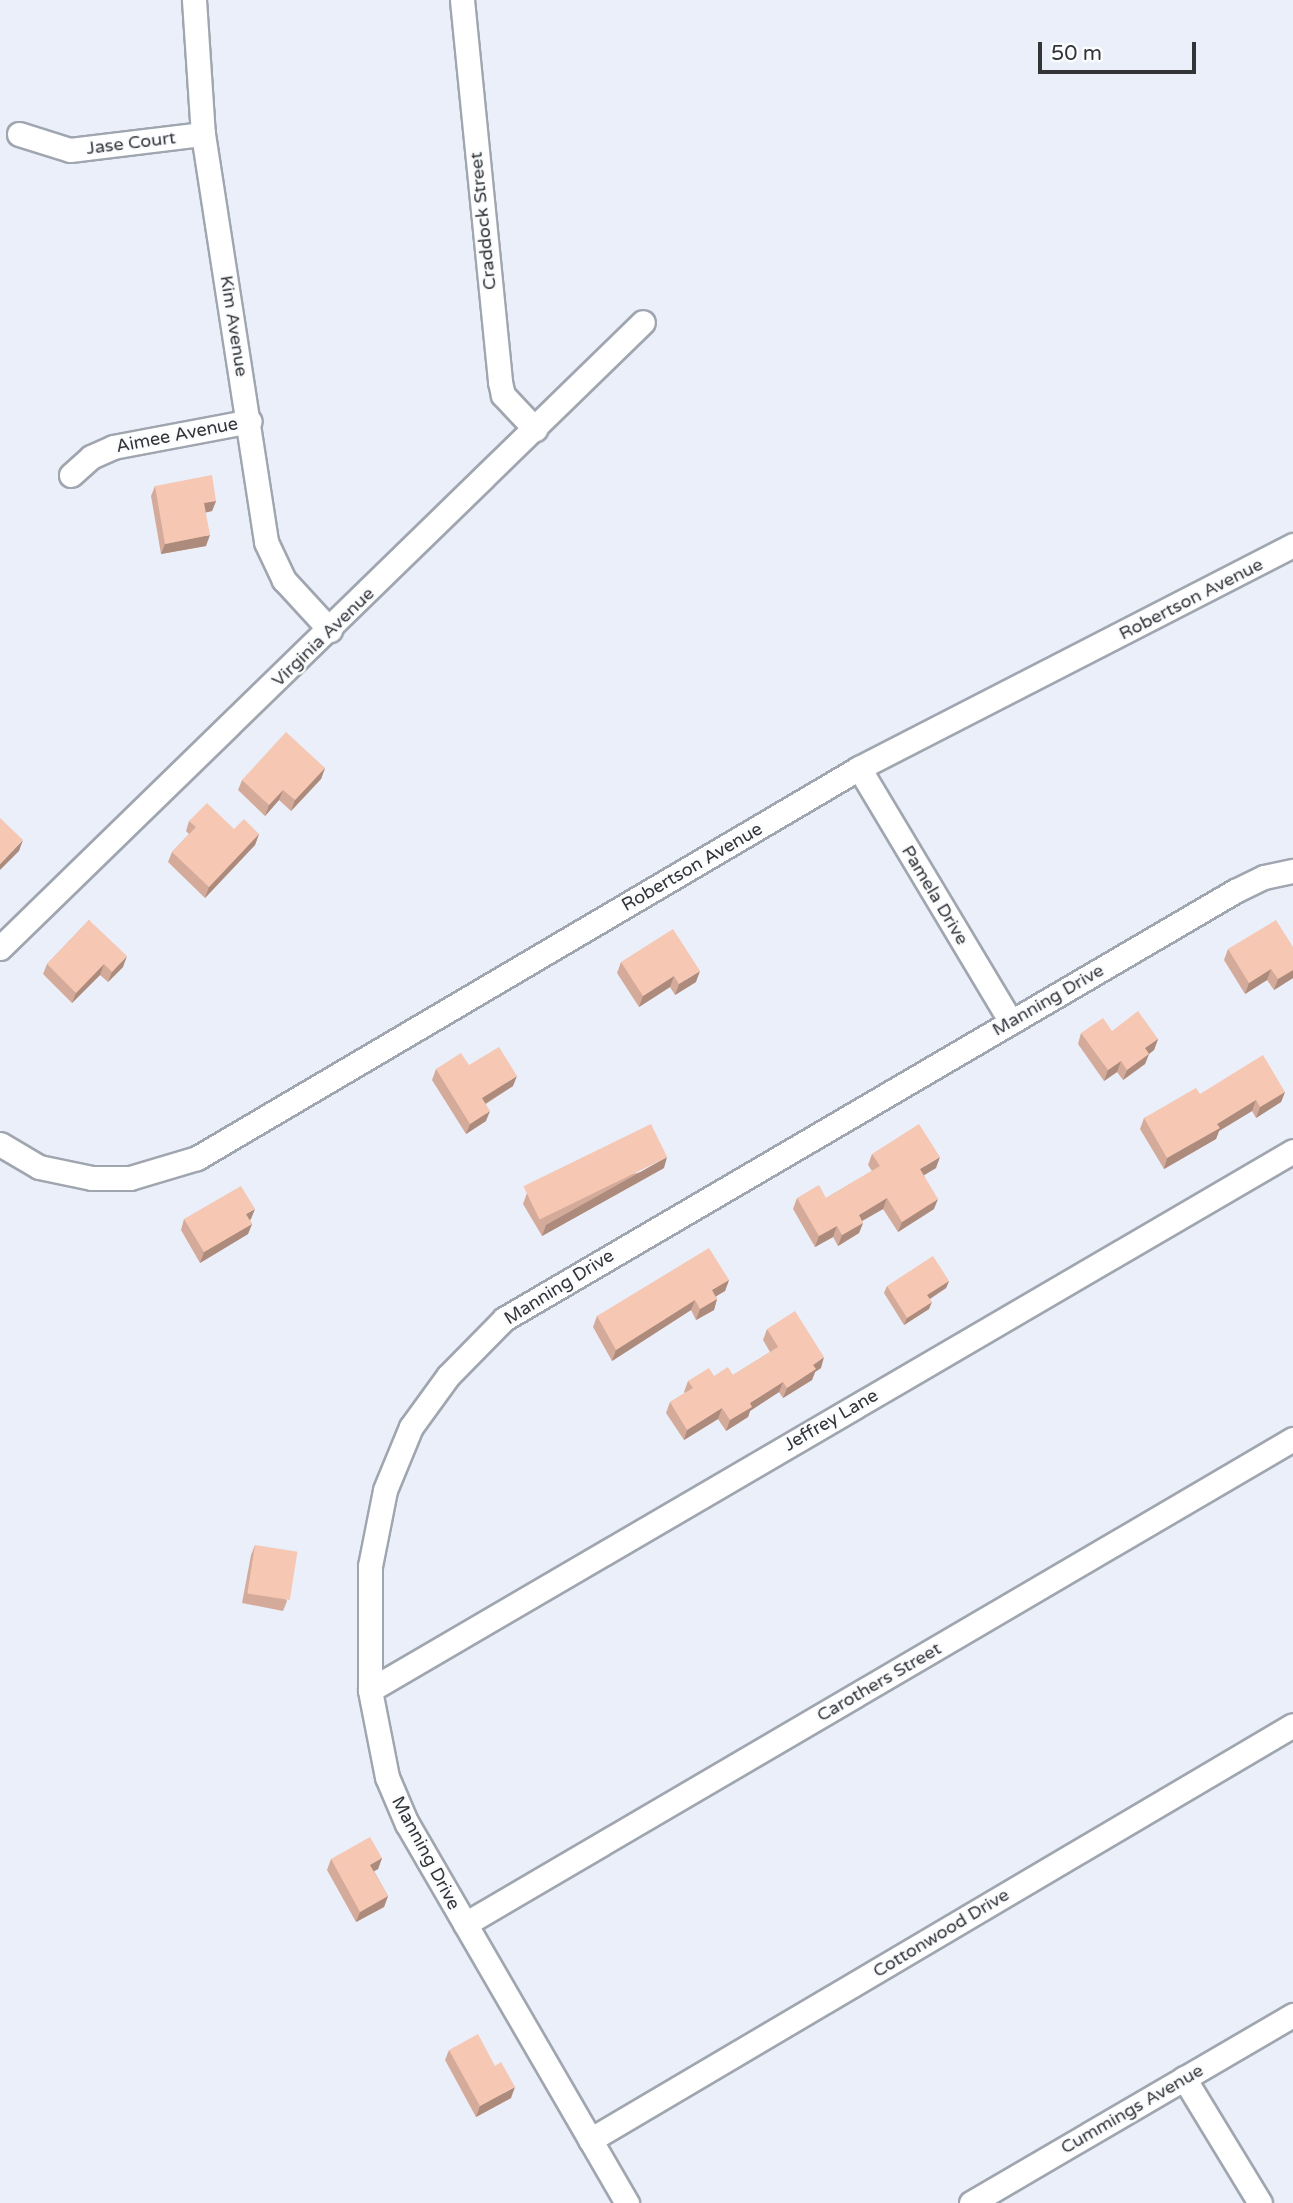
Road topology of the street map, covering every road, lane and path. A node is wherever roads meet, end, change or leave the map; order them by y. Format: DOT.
graph roads {
  1 [pos="194,0"];
  2 [pos="462,0"];
  3 [pos="19,134"];
  4 [pos="203,134"];
  5 [pos="643,322"];
  6 [pos="250,421"];
  7 [pos="535,429"];
  8 [pos="71,475"];
  9 [pos="1293,545"];
  10 [pos="331,630"];
  11 [pos="859,768"];
  12 [pos="1293,871"];
  13 [pos="0,948"];
  14 [pos="1011,1022"];
  15 [pos="0,1144"];
  16 [pos="1293,1151"];
  17 [pos="1293,1439"];
  18 [pos="370,1690"];
  19 [pos="1293,1725"];
  20 [pos="465,1924"];
  21 [pos="1293,2015"];
  22 [pos="1184,2078"];
  23 [pos="590,2140"];
  24 [pos="627,2203"];
  25 [pos="971,2203"];
  26 [pos="1260,2203"];
  1 -- 4 [label="street, Kim Avenue"];
  2 -- 7 [label="street, Craddock Street"];
  3 -- 4 [label="street, Jase Court"];
  4 -- 6 [label="street, Kim Avenue"];
  5 -- 7 [label="street, Virginia Avenue"];
  6 -- 8 [label="street, Aimee Avenue"];
  6 -- 10 [label="street, Kim Avenue"];
  7 -- 10 [label="street, Virginia Avenue"];
  9 -- 11 [label="street, Robertson Avenue"];
  10 -- 13 [label="street, Virginia Avenue"];
  11 -- 14 [label="street, Pamela Drive"];
  11 -- 15 [label="street, Robertson Avenue"];
  12 -- 14 [label="street, Manning Drive"];
  14 -- 18 [label="street, Manning Drive"];
  16 -- 18 [label="street, Jeffrey Lane"];
  17 -- 20 [label="street, Carothers Street"];
  18 -- 20 [label="street, Manning Drive"];
  19 -- 23 [label="street, Cottonwood Drive"];
  20 -- 23 [label="street, Manning Drive"];
  21 -- 22 [label="street, Cummings Avenue"];
  22 -- 25 [label="street, Cummings Avenue"];
  22 -- 26 [label="street"];
  23 -- 24 [label="street, Manning Drive"];
}
